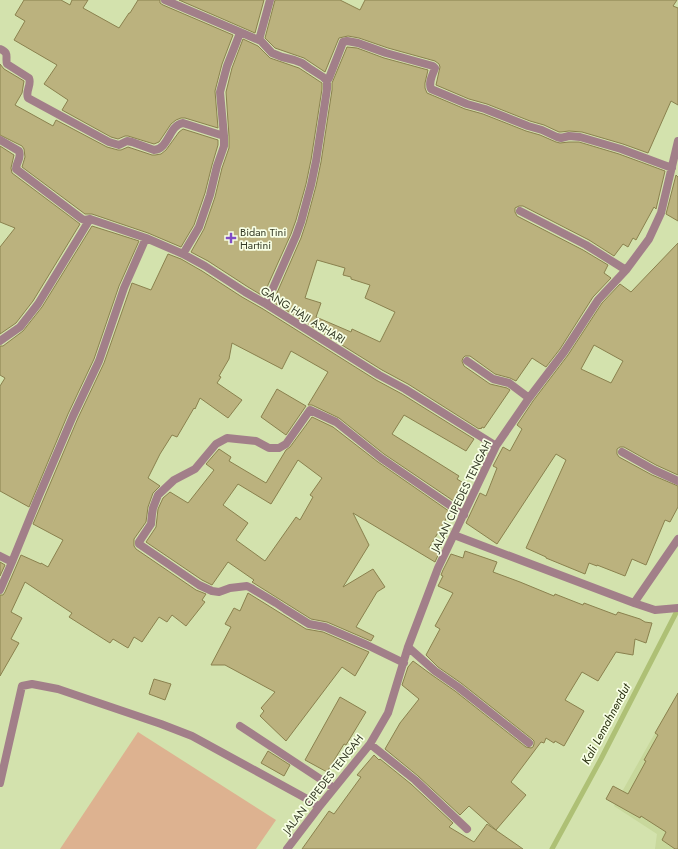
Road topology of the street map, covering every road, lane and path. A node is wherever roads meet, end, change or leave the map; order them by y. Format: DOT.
graph roads {
  1 [pos="165,0"];
  2 [pos="270,0"];
  3 [pos="240,33"];
  4 [pos="259,40"];
  5 [pos="0,49"];
  6 [pos="327,81"];
  7 [pos="224,136"];
  8 [pos="0,140"];
  9 [pos="678,141"];
  10 [pos="672,168"];
  11 [pos="520,211"];
  12 [pos="90,219"];
  13 [pos="146,238"];
  14 [pos="183,254"];
  15 [pos="626,270"];
  16 [pos="266,304"];
  17 [pos="0,341"];
  18 [pos="467,361"];
  19 [pos="529,398"];
  20 [pos="496,446"];
  21 [pos="622,452"];
  22 [pos="678,481"];
  23 [pos="464,515"];
  24 [pos="454,535"];
  25 [pos="678,539"];
  26 [pos="0,556"];
  27 [pos="12,562"];
  28 [pos="0,590"];
  29 [pos="634,603"];
  30 [pos="678,608"];
  31 [pos="408,647"];
  32 [pos="404,663"];
  33 [pos="240,726"];
  34 [pos="529,743"];
  35 [pos="370,744"];
  36 [pos="0,783"];
  37 [pos="334,788"];
  38 [pos="319,807"];
  39 [pos="467,829"];
  40 [pos="287,849"];
  1 -- 3 [label="street"];
  2 -- 4 [label="street"];
  3 -- 4 [label="street"];
  3 -- 7 [label="street"];
  4 -- 6 [label="street"];
  5 -- 7 [label="street"];
  6 -- 10 [label="street"];
  6 -- 16 [label="street"];
  7 -- 14 [label="street"];
  8 -- 12 [label="street, GANG HAJI ASHARI"];
  9 -- 10 [label="street, JALAN CIPEDES TENGAH"];
  10 -- 15 [label="street, JALAN CIPEDES TENGAH"];
  11 -- 15 [label="street"];
  12 -- 13 [label="street, GANG HAJI ASHARI"];
  12 -- 17 [label="street"];
  13 -- 14 [label="street, GANG HAJI ASHARI"];
  13 -- 27 [label="street"];
  14 -- 16 [label="street, GANG HAJI ASHARI"];
  15 -- 19 [label="street, JALAN CIPEDES TENGAH"];
  16 -- 20 [label="street, GANG HAJI ASHARI"];
  18 -- 19 [label="street"];
  19 -- 20 [label="street, JALAN CIPEDES TENGAH"];
  20 -- 23 [label="street, JALAN CIPEDES TENGAH"];
  21 -- 22 [label="street"];
  23 -- 24 [label="street, JALAN CIPEDES TENGAH"];
  23 -- 32 [label="street"];
  24 -- 29 [label="street"];
  24 -- 31 [label="street, JALAN CIPEDES TENGAH"];
  25 -- 29 [label="street"];
  26 -- 27 [label="street"];
  27 -- 28 [label="street"];
  29 -- 30 [label="street"];
  31 -- 32 [label="street, JALAN CIPEDES TENGAH"];
  31 -- 34 [label="street"];
  32 -- 35 [label="street, JALAN CIPEDES TENGAH"];
  33 -- 37 [label="street"];
  35 -- 37 [label="street, JALAN CIPEDES TENGAH"];
  35 -- 39 [label="street"];
  36 -- 38 [label="street"];
  37 -- 38 [label="street, JALAN CIPEDES TENGAH"];
  38 -- 40 [label="street, JALAN CIPEDES TENGAH"];
}
